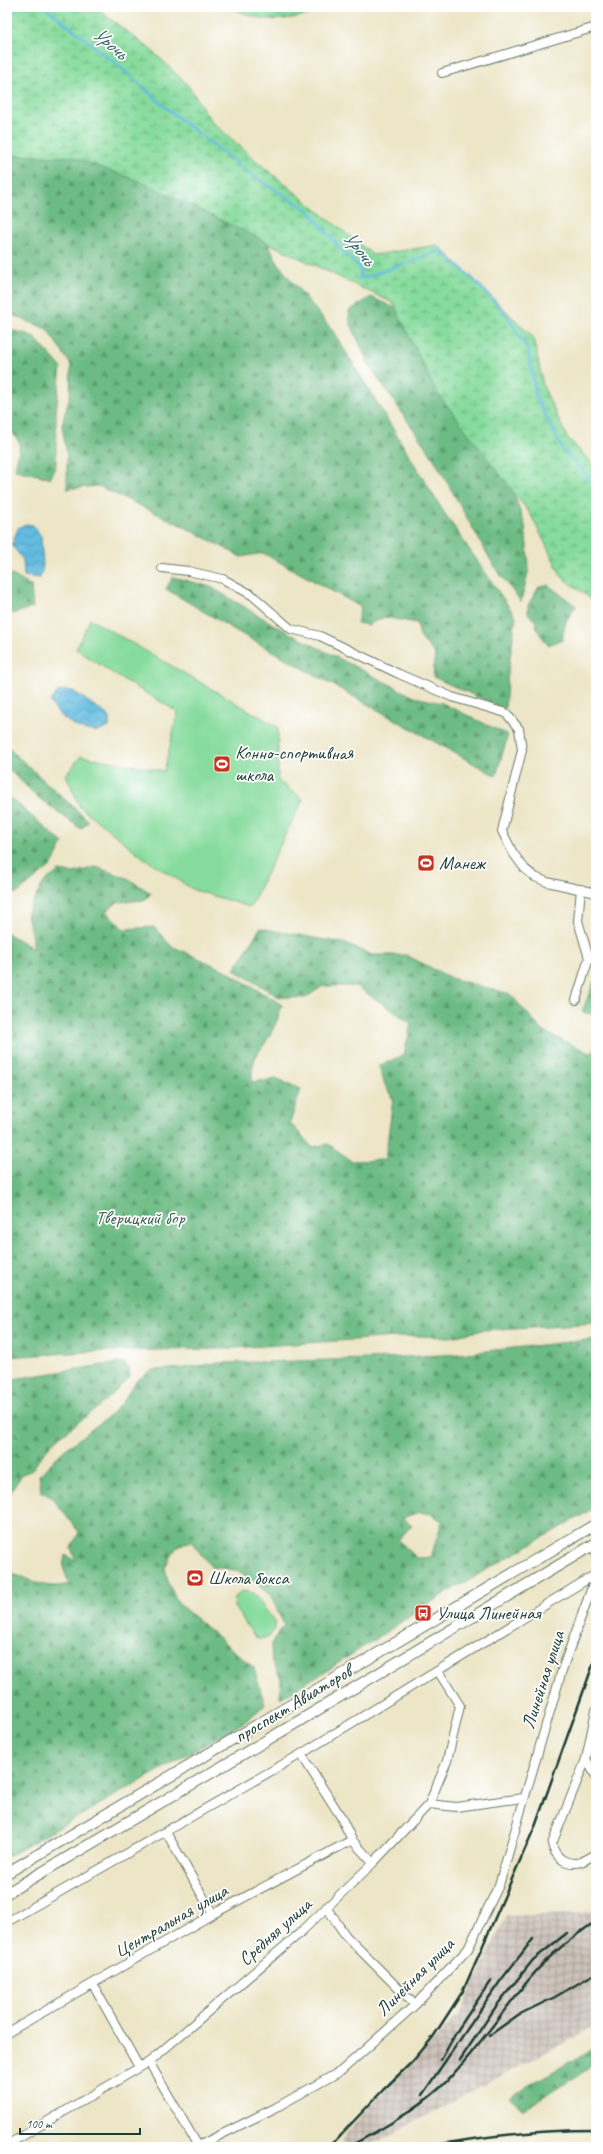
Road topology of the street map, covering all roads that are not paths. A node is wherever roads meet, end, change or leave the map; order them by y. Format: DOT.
graph roads {
  1 [pos="596,27"];
  2 [pos="442,73"];
  3 [pos="162,568"];
  4 [pos="581,889"];
  5 [pos="596,893"];
  6 [pos="576,1000"];
  7 [pos="596,1524"];
  8 [pos="595,1547"];
  9 [pos="596,1575"];
  10 [pos="438,1671"];
  11 [pos="596,1710"];
  12 [pos="593,1740"];
  13 [pos="301,1754"];
  14 [pos="586,1759"];
  15 [pos="596,1776"];
  16 [pos="523,1798"];
  17 [pos="429,1804"];
  18 [pos="166,1832"];
  19 [pos="352,1840"];
  20 [pos="596,1854"];
  21 [pos="373,1863"];
  22 [pos="7,1873"];
  23 [pos="7,1893"];
  24 [pos="326,1907"];
  25 [pos="213,1914"];
  26 [pos="7,1922"];
  27 [pos="93,1984"];
  28 [pos="414,2005"];
  29 [pos="7,2033"];
  30 [pos="149,2062"];
  31 [pos="139,2067"];
  32 [pos="7,2145"];
  33 [pos="197,2146"];
  1 -- 2 [label="street"];
  3 -- 4 [label="street"];
  4 -- 5 [label="street"];
  4 -- 6 [label="street"];
  7 -- 22 [label="main road, проспект Авиаторов"];
  8 -- 23 [label="main road, проспект Авиаторов"];
  9 -- 10 [label="street"];
  9 -- 16 [label="street, Линейная улица"];
  10 -- 13 [label="street"];
  10 -- 17 [label="street, Средняя улица"];
  11 -- 12 [label="street"];
  12 -- 14 [label="street"];
  13 -- 18 [label="street"];
  13 -- 19 [label="street"];
  14 -- 15 [label="street"];
  14 -- 20 [label="street"];
  16 -- 17 [label="street"];
  16 -- 28 [label="street, Линейная улица"];
  17 -- 21 [label="street, Средняя улица"];
  18 -- 25 [label="street"];
  18 -- 26 [label="street"];
  19 -- 21 [label="street"];
  19 -- 25 [label="street, Центральная улица"];
  21 -- 24 [label="street, Средняя улица"];
  24 -- 28 [label="street"];
  24 -- 30 [label="street, Средняя улица"];
  25 -- 27 [label="street, Центральная улица"];
  27 -- 29 [label="street, Центральная улица"];
  27 -- 31 [label="street"];
  28 -- 33 [label="street, Линейная улица"];
  30 -- 31 [label="street, Средняя улица"];
  30 -- 33 [label="street"];
  31 -- 32 [label="street, Средняя улица"];
}
